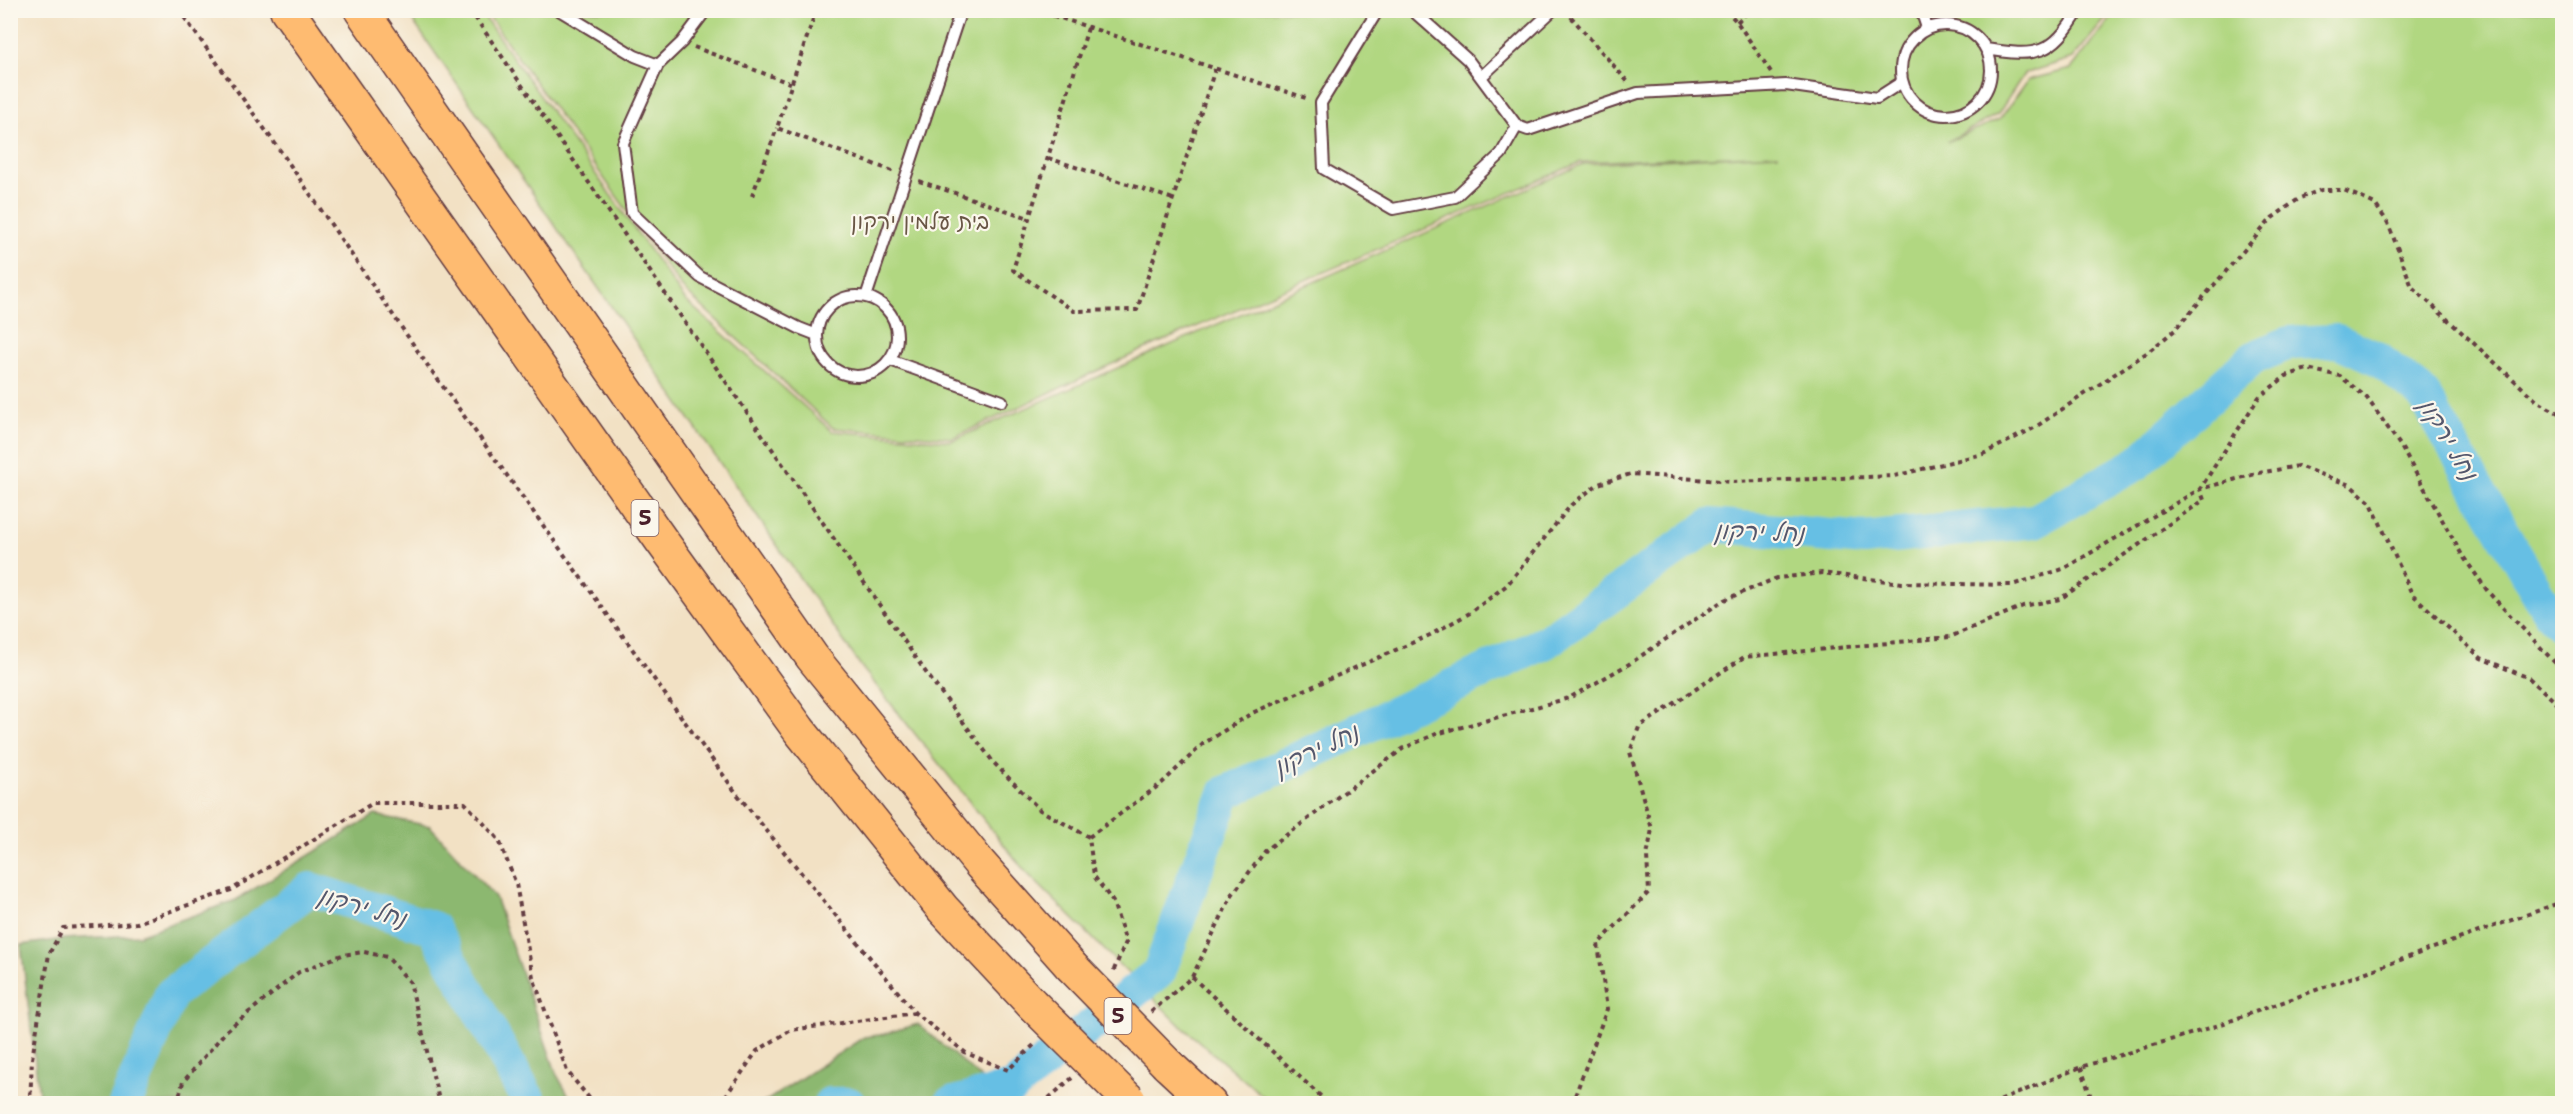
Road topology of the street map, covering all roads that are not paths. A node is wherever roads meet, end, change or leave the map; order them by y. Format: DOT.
graph roads {
  1 [pos="287,10"];
  2 [pos="361,10"];
  3 [pos="559,10"];
  4 [pos="961,10"];
  5 [pos="1378,10"];
  6 [pos="1412,10"];
  7 [pos="1553,10"];
  8 [pos="1921,10"];
  9 [pos="2079,10"];
  10 [pos="699,13"];
  11 [pos="1927,28"];
  12 [pos="1986,49"];
  13 [pos="658,65"];
  14 [pos="1480,77"];
  15 [pos="1902,82"];
  16 [pos="1517,126"];
  17 [pos="866,297"];
  18 [pos="817,335"];
  19 [pos="890,360"];
  20 [pos="1002,401"];
  21 [pos="1131,1102"];
  22 [pos="1210,1104"];
  1 -- 21 [label="highway, 5, bridge"];
  2 -- 22 [label="highway, 5, bridge"];
  3 -- 13 [label="lane"];
  4 -- 17 [label="lane"];
  5 -- 16 [label="lane"];
  6 -- 14 [label="lane"];
  7 -- 14 [label="lane"];
  8 -- 11 [label="lane"];
  9 -- 12 [label="lane"];
  10 -- 13 [label="lane"];
  11 -- 12 [label="lane"];
  11 -- 15 [label="lane"];
  12 -- 15 [label="lane"];
  13 -- 18 [label="lane"];
  14 -- 16 [label="lane"];
  15 -- 16 [label="lane"];
  17 -- 18 [label="lane"];
  17 -- 19 [label="lane"];
  18 -- 19 [label="lane"];
  19 -- 20 [label="lane"];
}
